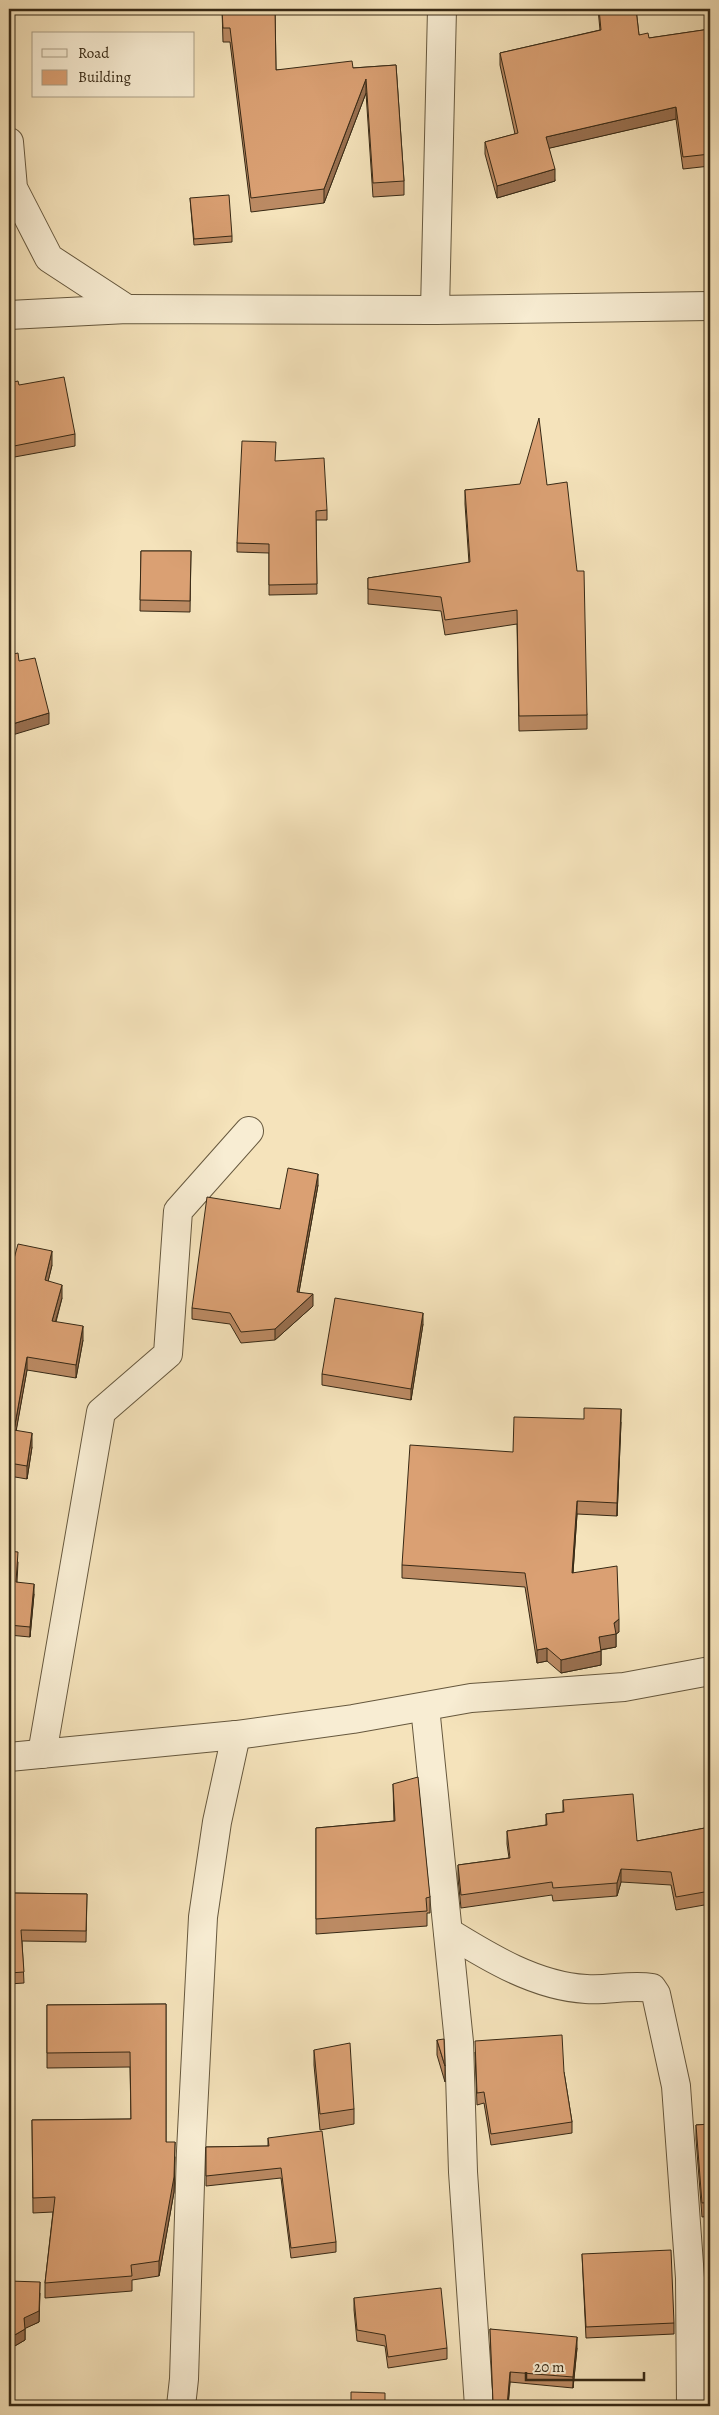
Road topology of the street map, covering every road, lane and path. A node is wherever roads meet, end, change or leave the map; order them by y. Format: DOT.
graph roads {
  1 [pos="442,9"];
  2 [pos="9,142"];
  3 [pos="710,306"];
  4 [pos="126,309"];
  5 [pos="435,310"];
  6 [pos="9,315"];
  7 [pos="249,1131"];
  8 [pos="710,1671"];
  9 [pos="424,1707"];
  10 [pos="236,1735"];
  11 [pos="42,1754"];
  12 [pos="9,1757"];
  13 [pos="448,1932"];
  14 [pos="180,2406"];
  15 [pos="480,2406"];
  16 [pos="691,2406"];
  1 -- 5 [label="street"];
  2 -- 4 [label="street"];
  3 -- 5 [label="street"];
  4 -- 5 [label="street"];
  4 -- 6 [label="street"];
  7 -- 11 [label="street"];
  8 -- 9 [label="street"];
  9 -- 10 [label="street"];
  9 -- 13 [label="street"];
  10 -- 11 [label="street"];
  10 -- 14 [label="street"];
  11 -- 12 [label="street"];
  13 -- 15 [label="street"];
  13 -- 16 [label="street"];
}
